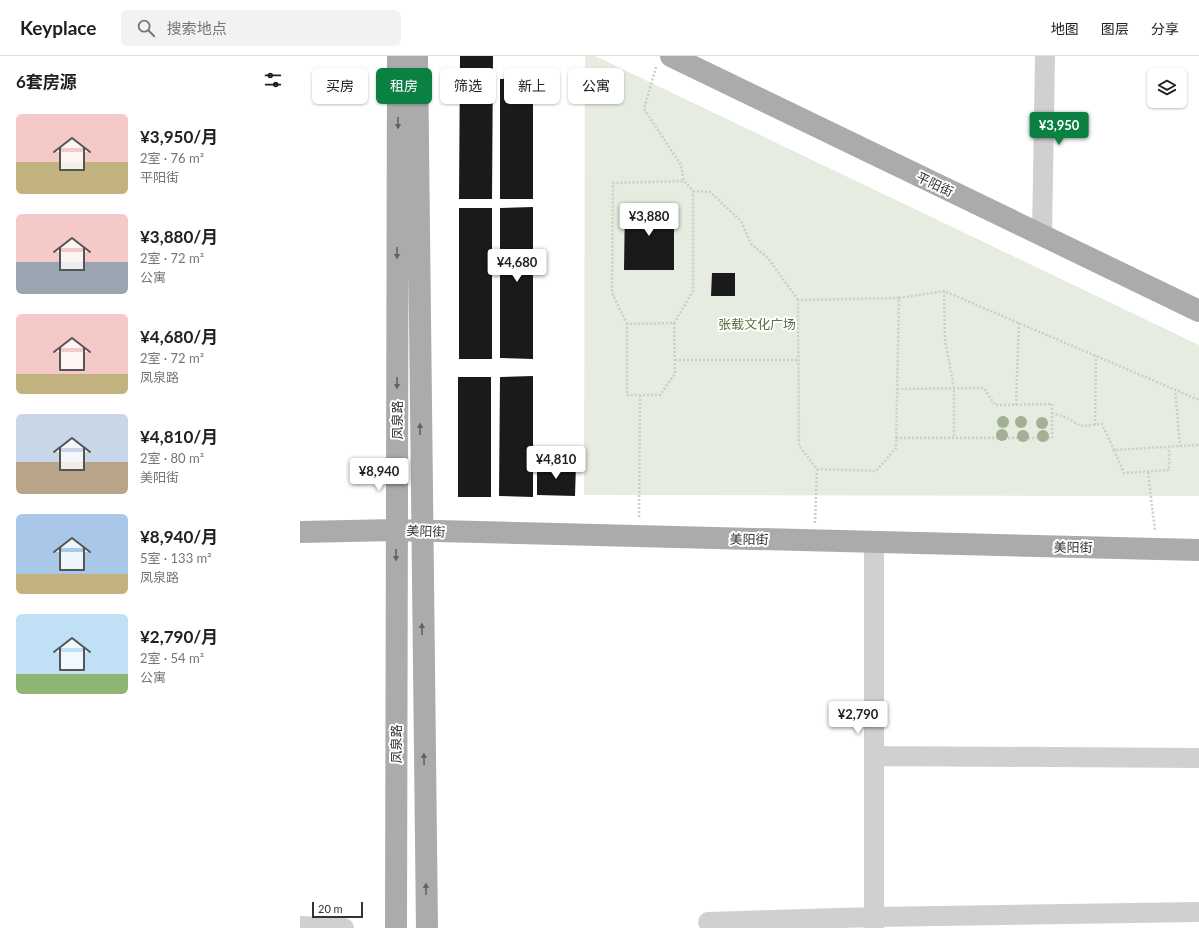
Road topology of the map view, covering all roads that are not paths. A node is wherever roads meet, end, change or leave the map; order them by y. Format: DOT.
graph roads {
  1 [pos="398,56"];
  2 [pos="417,56"];
  3 [pos="1045,56"];
  4 [pos="664,60"];
  5 [pos="1042,236"];
  6 [pos="1199,311"];
  7 [pos="396,530"];
  8 [pos="421,531"];
  9 [pos="300,532"];
  10 [pos="874,542"];
  11 [pos="1199,550"];
  12 [pos="874,756"];
  13 [pos="1199,758"];
  14 [pos="1199,912"];
  15 [pos="708,922"];
  16 [pos="874,922"];
  17 [pos="300,926"];
  18 [pos="344,928"];
  19 [pos="396,928"];
  20 [pos="427,928"];
  1 -- 7 [label="main road, 凤泉路, one-way"];
  8 -- 2 [label="main road, one-way"];
  3 -- 5 [label="street"];
  4 -- 5 [label="main road, 平阳街"];
  5 -- 6 [label="main road, 平阳街"];
  7 -- 8 [label="main road, 美阳街"];
  7 -- 9 [label="main road, 美阳街"];
  7 -- 19 [label="main road, 凤泉路, one-way"];
  8 -- 10 [label="main road, 美阳街"];
  20 -- 8 [label="main road, one-way"];
  10 -- 11 [label="main road, 美阳街"];
  10 -- 12 [label="street"];
  12 -- 13 [label="street"];
  12 -- 16 [label="street"];
  14 -- 16 [label="street"];
  15 -- 16 [label="street"];
  17 -- 18 [label="street"];
}
